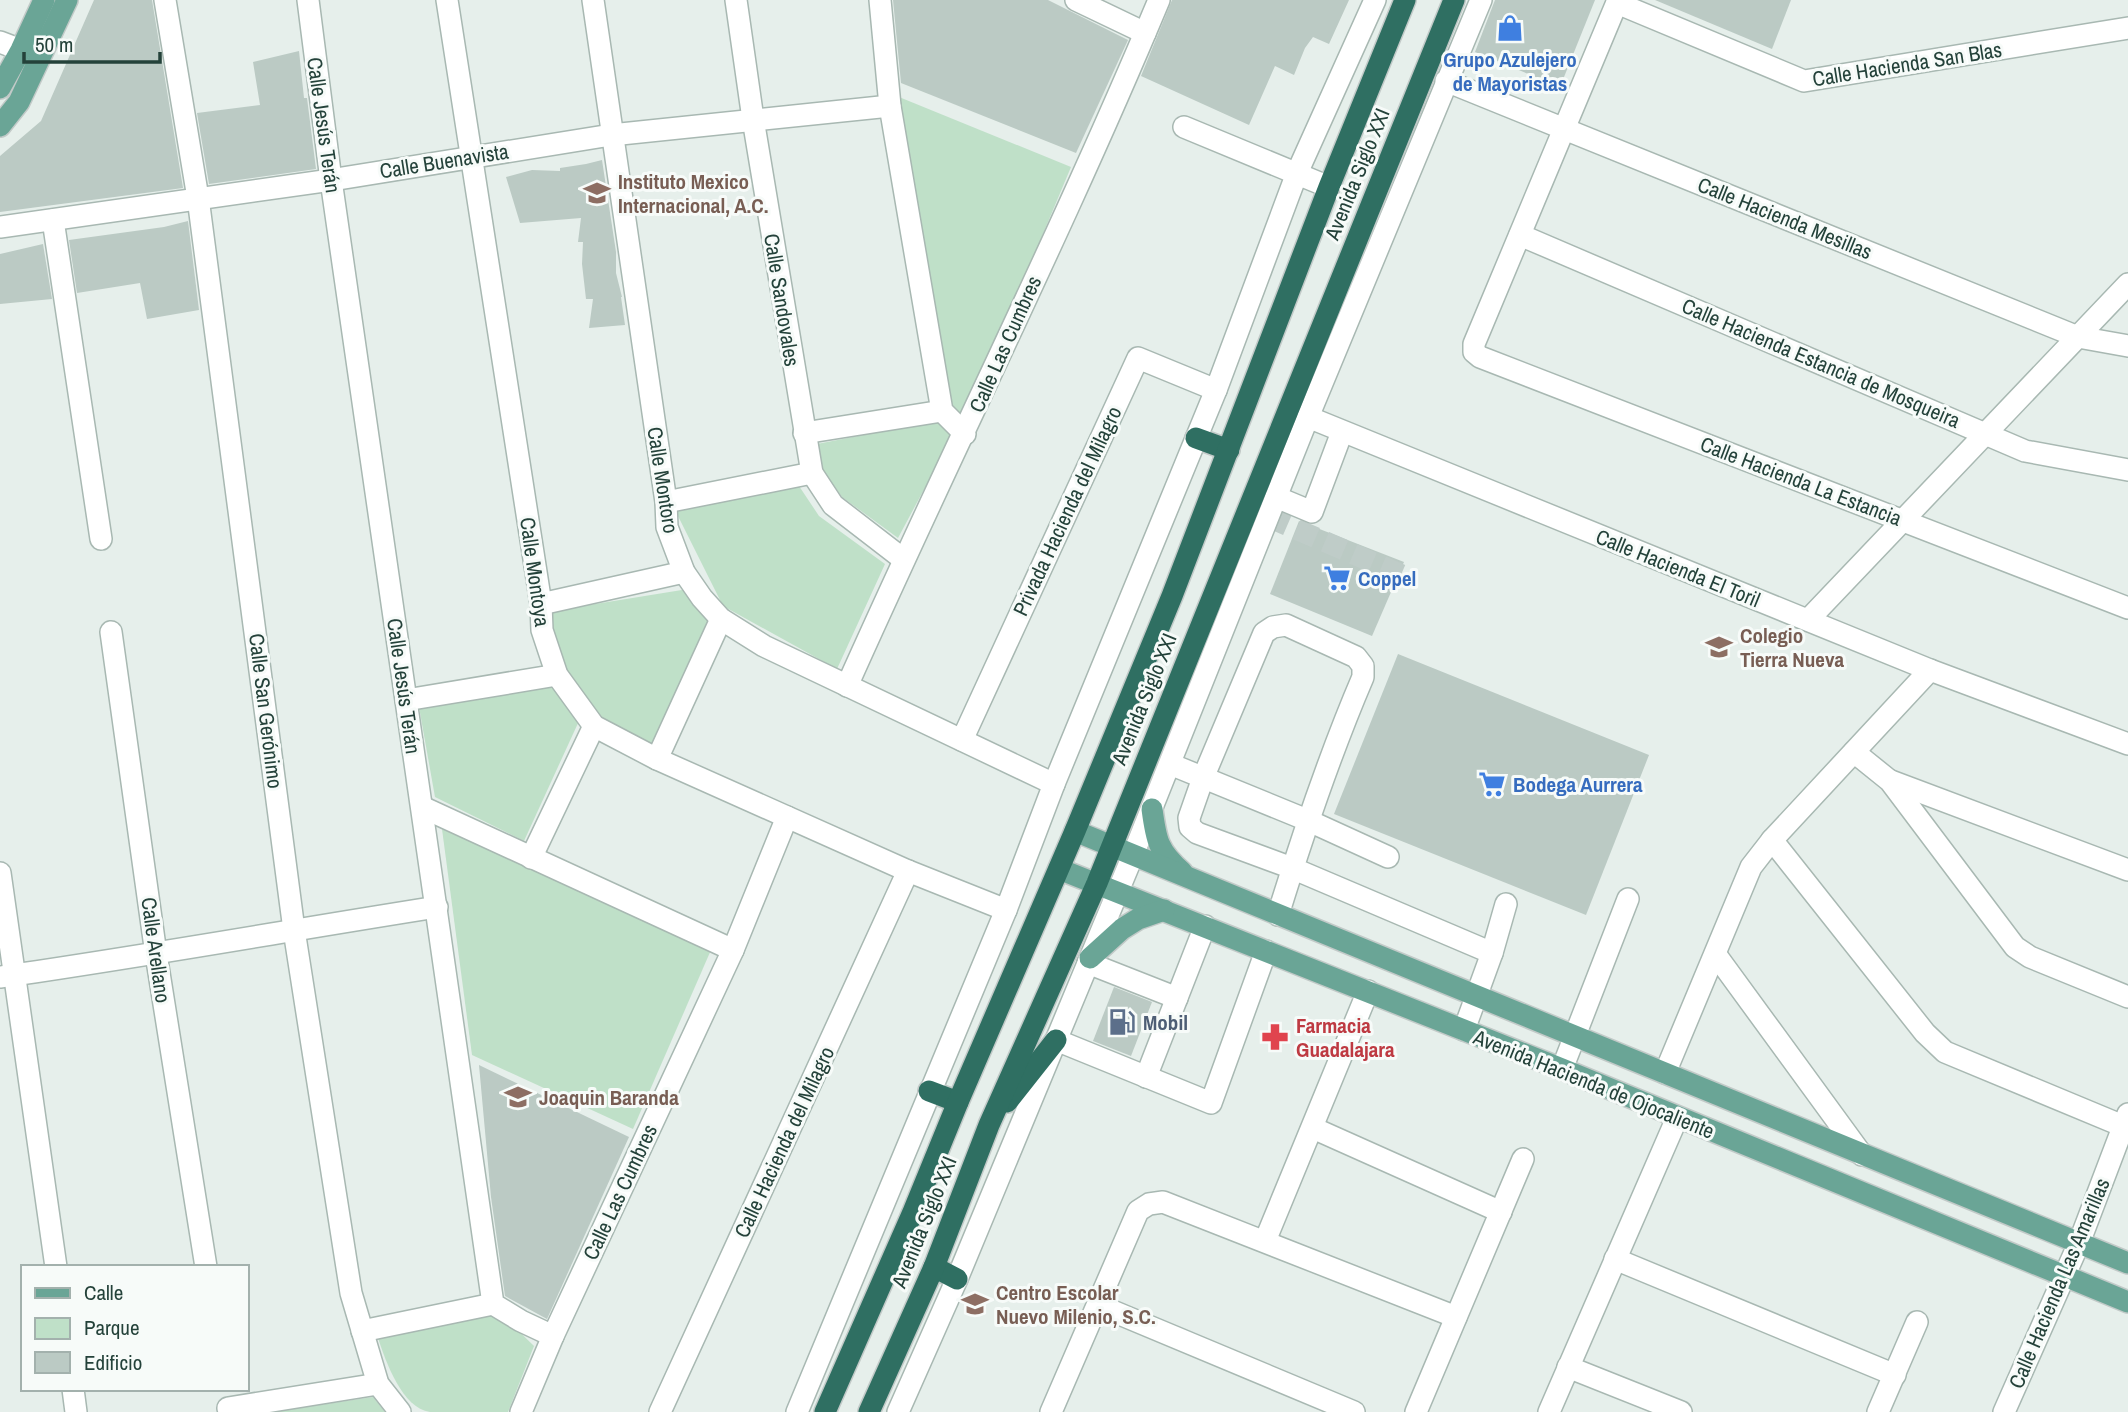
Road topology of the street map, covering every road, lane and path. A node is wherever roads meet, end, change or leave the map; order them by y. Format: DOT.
graph roads {
  1 [pos="44,0"];
  2 [pos="67,0"];
  3 [pos="165,0"];
  4 [pos="308,0"];
  5 [pos="447,0"];
  6 [pos="593,0"];
  7 [pos="736,0"];
  8 [pos="880,0"];
  9 [pos="1076,0"];
  10 [pos="1159,0"];
  11 [pos="1375,0"];
  12 [pos="1405,0"];
  13 [pos="1454,0"];
  14 [pos="1481,0"];
  15 [pos="1618,2"];
  16 [pos="2128,28"];
  17 [pos="1145,33"];
  18 [pos="0,41"];
  19 [pos="21,50"];
  20 [pos="1446,81"];
  21 [pos="0,88"];
  22 [pos="890,106"];
  23 [pos="753,119"];
  24 [pos="0,126"];
  25 [pos="1184,127"];
  26 [pos="1564,129"];
  27 [pos="611,135"];
  28 [pos="471,156"];
  29 [pos="1297,173"];
  30 [pos="331,180"];
  31 [pos="1329,187"];
  32 [pos="198,198"];
  33 [pos="53,220"];
  34 [pos="0,226"];
  35 [pos="1520,235"];
  36 [pos="2128,284"];
  37 [pos="2078,337"];
  38 [pos="2128,346"];
  39 [pos="1216,390"];
  40 [pos="942,411"];
  41 [pos="1308,417"];
  42 [pos="1342,432"];
  43 [pos="804,433"];
  44 [pos="1986,433"];
  45 [pos="964,434"];
  46 [pos="1196,438"];
  47 [pos="1229,450"];
  48 [pos="2128,470"];
  49 [pos="812,473"];
  50 [pos="1276,496"];
  51 [pos="666,502"];
  52 [pos="1903,521"];
  53 [pos="101,539"];
  54 [pos="903,559"];
  55 [pos="684,572"];
  56 [pos="541,604"];
  57 [pos="2128,608"];
  58 [pos="721,619"];
  59 [pos="1808,620"];
  60 [pos="111,632"];
  61 [pos="1930,670"];
  62 [pos="557,675"];
  63 [pos="847,686"];
  64 [pos="406,700"];
  65 [pos="594,726"];
  66 [pos="962,740"];
  67 [pos="2128,744"];
  68 [pos="1854,752"];
  69 [pos="657,759"];
  70 [pos="1170,764"];
  71 [pos="1203,778"];
  72 [pos="1890,781"];
  73 [pos="1054,784"];
  74 [pos="422,807"];
  75 [pos="1152,809"];
  76 [pos="787,817"];
  77 [pos="1307,820"];
  78 [pos="1075,831"];
  79 [pos="1772,840"];
  80 [pos="1111,847"];
  81 [pos="1133,855"];
  82 [pos="1388,857"];
  83 [pos="531,858"];
  84 [pos="1292,868"];
  85 [pos="1059,869"];
  86 [pos="2128,870"];
  87 [pos="908,871"];
  88 [pos="0,873"];
  89 [pos="1192,880"];
  90 [pos="1097,883"];
  91 [pos="1118,892"];
  92 [pos="1628,898"];
  93 [pos="1506,904"];
  94 [pos="437,907"];
  95 [pos="1006,910"];
  96 [pos="1164,910"];
  97 [pos="1278,915"];
  98 [pos="1205,926"];
  99 [pos="294,929"];
  100 [pos="733,950"];
  101 [pos="1266,951"];
  102 [pos="1492,953"];
  103 [pos="156,954"];
  104 [pos="1716,955"];
  105 [pos="1089,961"];
  106 [pos="7,976"];
  107 [pos="1368,991"];
  108 [pos="1477,996"];
  109 [pos="2128,997"];
  110 [pos="1177,998"];
  111 [pos="1464,1030"];
  112 [pos="1575,1036"];
  113 [pos="1056,1040"];
  114 [pos="1562,1069"];
  115 [pos="1665,1073"];
  116 [pos="1146,1077"];
  117 [pos="929,1091"];
  118 [pos="958,1102"];
  119 [pos="1677,1118"];
  120 [pos="2126,1120"];
  121 [pos="989,1125"];
  122 [pos="1313,1128"];
  123 [pos="1862,1155"];
  124 [pos="1523,1159"];
  125 [pos="1501,1212"];
  126 [pos="1265,1241"];
  127 [pos="2079,1243"];
  128 [pos="1615,1259"];
  129 [pos="2128,1263"];
  130 [pos="55,1265"];
  131 [pos="206,1265"];
  132 [pos="934,1267"];
  133 [pos="2063,1276"];
  134 [pos="957,1279"];
  135 [pos="2128,1302"];
  136 [pos="493,1304"];
  137 [pos="1097,1305"];
  138 [pos="1456,1317"];
  139 [pos="1917,1322"];
  140 [pos="362,1331"];
  141 [pos="553,1336"];
  142 [pos="1568,1367"];
  143 [pos="1895,1374"];
  144 [pos="378,1384"];
  145 [pos="73,1391"];
  146 [pos="227,1403"];
  147 [pos="76,1412"];
  148 [pos="400,1412"];
  149 [pos="521,1412"];
  150 [pos="660,1412"];
  151 [pos="797,1412"];
  152 [pos="825,1412"];
  153 [pos="869,1412"];
  154 [pos="898,1412"];
  155 [pos="1051,1412"];
  156 [pos="1354,1412"];
  157 [pos="1416,1412"];
  158 [pos="1549,1412"];
  159 [pos="1681,1412"];
  160 [pos="1878,1412"];
  161 [pos="2004,1412"];
  1 -- 19 [label="main road"];
  2 -- 24 [label="main road"];
  3 -- 32 [label="street, Calle San Gerónimo"];
  4 -- 30 [label="street, Calle Jesús Terán"];
  5 -- 28 [label="street, Calle Montoya"];
  6 -- 27 [label="street, Calle Montoro"];
  7 -- 23 [label="street, Calle Sandovales"];
  8 -- 22 [label="street"];
  9 -- 17 [label="street"];
  10 -- 17 [label="street, Calle Las Cumbres"];
  11 -- 29 [label="street"];
  12 -- 31 [label="highway, Avenida Siglo XXI"];
  13 -- 80 [label="highway, Avenida Siglo XXI"];
  14 -- 20 [label="street"];
  15 -- 16 [label="street, Calle Hacienda San Blas"];
  15 -- 26 [label="street"];
  17 -- 45 [label="street, Calle Las Cumbres"];
  18 -- 19 [label="street"];
  19 -- 21 [label="main road"];
  20 -- 26 [label="street, Calle Hacienda Mesillas"];
  20 -- 41 [label="street"];
  22 -- 23 [label="street, Calle Buenavista"];
  22 -- 40 [label="street"];
  23 -- 27 [label="street, Calle Buenavista"];
  23 -- 43 [label="street, Calle Sandovales"];
  25 -- 29 [label="street"];
  26 -- 35 [label="street"];
  26 -- 37 [label="street, Calle Hacienda Mesillas"];
  27 -- 28 [label="street, Calle Buenavista"];
  27 -- 51 [label="street, Calle Montoro"];
  28 -- 30 [label="street, Calle Buenavista"];
  28 -- 56 [label="street, Calle Montoya"];
  29 -- 31 [label="street"];
  29 -- 39 [label="street"];
  30 -- 32 [label="street, Calle Buenavista"];
  30 -- 64 [label="street, Calle Jesús Terán"];
  31 -- 47 [label="highway, Avenida Siglo XXI"];
  32 -- 33 [label="street, Calle Buenavista"];
  32 -- 99 [label="street, Calle San Gerónimo"];
  33 -- 34 [label="street, Calle Buenavista"];
  33 -- 53 [label="street"];
  35 -- 44 [label="street, Calle Hacienda Estancia de Mosqueira"];
  35 -- 52 [label="street, Calle Hacienda La Estancia"];
  36 -- 37 [label="street"];
  37 -- 38 [label="street, Calle Hacienda Mesillas"];
  37 -- 44 [label="street"];
  39 -- 46 [label="street"];
  39 -- 66 [label="street, Privada Hacienda del Milagro"];
  40 -- 43 [label="street"];
  40 -- 45 [label="street"];
  41 -- 42 [label="street, Calle Hacienda El Toril"];
  41 -- 50 [label="street"];
  42 -- 50 [label="street"];
  42 -- 59 [label="street, Calle Hacienda El Toril"];
  43 -- 49 [label="street, Calle Sandovales"];
  44 -- 48 [label="street, Calle Hacienda Estancia de Mosqueira"];
  44 -- 52 [label="street"];
  45 -- 54 [label="street, Calle Las Cumbres"];
  46 -- 47 [label="highway"];
  46 -- 73 [label="street"];
  47 -- 78 [label="highway, Avenida Siglo XXI"];
  49 -- 51 [label="street"];
  49 -- 54 [label="street, Calle Sandovales"];
  50 -- 70 [label="street"];
  51 -- 55 [label="street, Calle Montoro"];
  52 -- 57 [label="street, Calle Hacienda La Estancia"];
  52 -- 59 [label="street"];
  54 -- 63 [label="street, Calle Las Cumbres"];
  55 -- 56 [label="street"];
  55 -- 58 [label="street, Calle Montoro"];
  56 -- 62 [label="street, Calle Montoya"];
  58 -- 63 [label="street, Calle Montoro"];
  58 -- 69 [label="street"];
  59 -- 61 [label="street, Calle Hacienda El Toril"];
  60 -- 103 [label="street, Calle Arellano"];
  61 -- 67 [label="street, Calle Hacienda El Toril"];
  61 -- 68 [label="street"];
  62 -- 64 [label="street"];
  62 -- 65 [label="street, Calle Montoya"];
  63 -- 66 [label="street, Calle Montoro"];
  64 -- 74 [label="street, Calle Jesús Terán"];
  65 -- 69 [label="street, Calle Montoya"];
  65 -- 83 [label="street"];
  66 -- 73 [label="street, Calle Montoro"];
  68 -- 72 [label="street"];
  68 -- 79 [label="street"];
  69 -- 76 [label="street, Calle Montoya"];
  70 -- 71 [label="street"];
  70 -- 75 [label="street"];
  71 -- 77 [label="street"];
  71 -- 77 [label="street"];
  71 -- 84 [label="street"];
  72 -- 86 [label="street"];
  72 -- 109 [label="street"];
  73 -- 95 [label="street"];
  74 -- 83 [label="street"];
  74 -- 94 [label="street, Calle Jesús Terán"];
  75 -- 81 [label="street"];
  75 -- 89 [label="main road"];
  76 -- 87 [label="street, Calle Montoya"];
  76 -- 100 [label="street, Calle Las Cumbres"];
  77 -- 82 [label="street"];
  77 -- 84 [label="street"];
  78 -- 80 [label="main road, Avenida Hacienda de Ojocaliente"];
  78 -- 85 [label="highway, Avenida Siglo XXI"];
  79 -- 104 [label="street"];
  79 -- 120 [label="street"];
  80 -- 81 [label="main road, Avenida Hacienda de Ojocaliente"];
  80 -- 90 [label="highway, Avenida Siglo XXI"];
  81 -- 89 [label="main road, Avenida Hacienda de Ojocaliente"];
  81 -- 91 [label="street"];
  83 -- 100 [label="street"];
  84 -- 97 [label="street"];
  84 -- 102 [label="street"];
  85 -- 90 [label="main road, Avenida Hacienda de Ojocaliente"];
  85 -- 118 [label="highway, Avenida Siglo XXI"];
  87 -- 95 [label="street, Calle Montoya"];
  87 -- 150 [label="street, Calle Hacienda del Milagro"];
  88 -- 106 [label="street"];
  89 -- 97 [label="main road, Avenida Hacienda de Ojocaliente"];
  90 -- 91 [label="main road, Avenida Hacienda de Ojocaliente"];
  90 -- 121 [label="highway, Avenida Siglo XXI"];
  91 -- 96 [label="main road, Avenida Hacienda de Ojocaliente"];
  91 -- 105 [label="street"];
  92 -- 112 [label="street"];
  93 -- 102 [label="street"];
  94 -- 99 [label="street"];
  94 -- 136 [label="street, Calle Jesús Terán"];
  95 -- 117 [label="street"];
  96 -- 98 [label="main road, Avenida Hacienda de Ojocaliente"];
  96 -- 105 [label="main road"];
  97 -- 108 [label="main road, Avenida Hacienda de Ojocaliente"];
  98 -- 101 [label="main road, Avenida Hacienda de Ojocaliente"];
  98 -- 110 [label="street"];
  99 -- 103 [label="street"];
  99 -- 140 [label="street, Calle San Gerónimo"];
  100 -- 141 [label="street, Calle Las Cumbres"];
  101 -- 107 [label="main road, Avenida Hacienda de Ojocaliente"];
  101 -- 116 [label="street"];
  102 -- 108 [label="street"];
  103 -- 106 [label="street"];
  103 -- 131 [label="street, Calle Arellano"];
  104 -- 115 [label="street"];
  104 -- 123 [label="street"];
  105 -- 110 [label="street"];
  105 -- 113 [label="street"];
  106 -- 130 [label="street"];
  107 -- 111 [label="main road, Avenida Hacienda de Ojocaliente"];
  107 -- 122 [label="street"];
  108 -- 111 [label="street"];
  108 -- 112 [label="main road, Avenida Hacienda de Ojocaliente"];
  110 -- 116 [label="street"];
  111 -- 114 [label="main road, Avenida Hacienda de Ojocaliente"];
  112 -- 114 [label="street"];
  112 -- 115 [label="main road, Avenida Hacienda de Ojocaliente"];
  113 -- 116 [label="street"];
  113 -- 121 [label="highway"];
  113 -- 134 [label="street"];
  114 -- 119 [label="main road, Avenida Hacienda de Ojocaliente"];
  115 -- 123 [label="main road, Avenida Hacienda de Ojocaliente"];
  117 -- 118 [label="highway"];
  117 -- 151 [label="street"];
  118 -- 152 [label="highway, Avenida Siglo XXI"];
  119 -- 128 [label="street"];
  119 -- 133 [label="main road, Avenida Hacienda de Ojocaliente"];
  120 -- 127 [label="street, Calle Hacienda Las Amarillas"];
  121 -- 132 [label="highway, Avenida Siglo XXI"];
  122 -- 125 [label="street"];
  122 -- 126 [label="street"];
  123 -- 127 [label="main road, Avenida Hacienda de Ojocaliente"];
  124 -- 125 [label="street"];
  125 -- 138 [label="street"];
  126 -- 137 [label="street"];
  126 -- 138 [label="street"];
  127 -- 129 [label="main road, Avenida Hacienda de Ojocaliente"];
  127 -- 133 [label="street, Calle Hacienda Las Amarillas"];
  128 -- 142 [label="street"];
  128 -- 143 [label="street"];
  132 -- 134 [label="highway"];
  132 -- 153 [label="highway, Avenida Siglo XXI"];
  133 -- 135 [label="main road, Avenida Hacienda de Ojocaliente"];
  133 -- 161 [label="street, Calle Hacienda Las Amarillas"];
  134 -- 154 [label="street"];
  136 -- 140 [label="street"];
  136 -- 141 [label="street"];
  137 -- 155 [label="street"];
  137 -- 156 [label="street"];
  138 -- 157 [label="street"];
  139 -- 143 [label="street"];
  140 -- 144 [label="street, Calle San Gerónimo"];
  141 -- 149 [label="street, Calle Las Cumbres"];
  142 -- 158 [label="street"];
  142 -- 159 [label="street"];
  143 -- 160 [label="street"];
  144 -- 146 [label="street"];
  144 -- 148 [label="street, Calle San Gerónimo"];
  145 -- 147 [label="street"];
}
